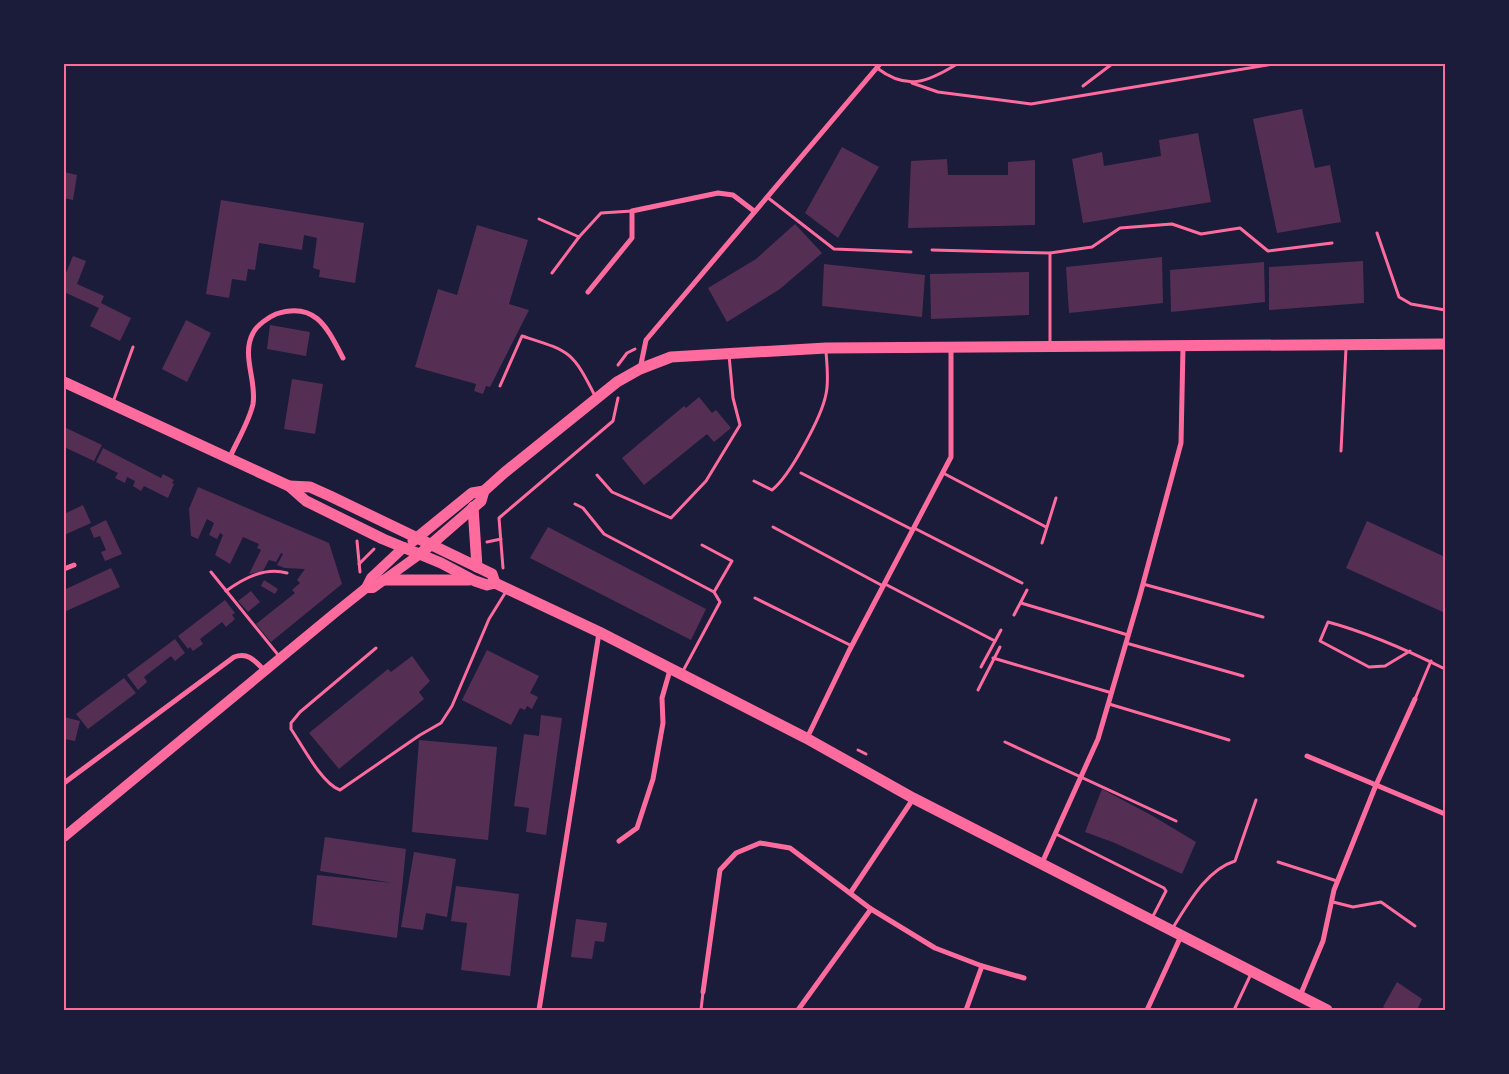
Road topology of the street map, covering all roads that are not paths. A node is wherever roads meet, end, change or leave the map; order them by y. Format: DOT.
graph roads {
  1 [pos="957,64"];
  2 [pos="1253,64"];
  3 [pos="1273,64"];
  4 [pos="878,66"];
  5 [pos="1258,67"];
  6 [pos="912,83"];
  7 [pos="767,197"];
  8 [pos="632,211"];
  9 [pos="754,211"];
  10 [pos="539,219"];
  11 [pos="1377,232"];
  12 [pos="579,237"];
  13 [pos="1332,243"];
  14 [pos="932,250"];
  15 [pos="911,252"];
  16 [pos="1050,253"];
  17 [pos="552,273"];
  18 [pos="588,292"];
  19 [pos="1445,310"];
  20 [pos="1445,344"];
  21 [pos="1346,345"];
  22 [pos="134,347"];
  23 [pos="1183,347"];
  24 [pos="826,348"];
  25 [pos="951,348"];
  26 [pos="1050,348"];
  27 [pos="729,352"];
  28 [pos="342,358"];
  29 [pos="640,369"];
  30 [pos="64,382"];
  31 [pos="500,386"];
  32 [pos="596,399"];
  33 [pos="112,404"];
  34 [pos="1341,451"];
  35 [pos="230,457"];
  36 [pos="801,473"];
  37 [pos="943,473"];
  38 [pos="597,475"];
  39 [pos="754,481"];
  40 [pos="289,486"];
  41 [pos="484,491"];
  42 [pos="1056,498"];
  43 [pos="575,504"];
  44 [pos="474,508"];
  45 [pos="773,527"];
  46 [pos="1046,527"];
  47 [pos="914,529"];
  48 [pos="418,537"];
  49 [pos="1042,543"];
  50 [pos="432,544"];
  51 [pos="702,545"];
  52 [pos="404,548"];
  53 [pos="420,554"];
  54 [pos="74,565"];
  55 [pos="477,567"];
  56 [pos="64,569"];
  57 [pos="211,572"];
  58 [pos="287,573"];
  59 [pos="384,580"];
  60 [pos="475,581"];
  61 [pos="495,583"];
  62 [pos="1022,583"];
  63 [pos="1143,584"];
  64 [pos="884,585"];
  65 [pos="366,588"];
  66 [pos="507,590"];
  67 [pos="1027,590"];
  68 [pos="226,591"];
  69 [pos="714,592"];
  70 [pos="755,598"];
  71 [pos="1021,603"];
  72 [pos="1014,615"];
  73 [pos="1263,617"];
  74 [pos="1001,630"];
  75 [pos="599,632"];
  76 [pos="1128,635"];
  77 [pos="995,642"];
  78 [pos="1126,643"];
  79 [pos="852,646"];
  80 [pos="1000,647"];
  81 [pos="376,648"];
  82 [pos="1410,651"];
  83 [pos="281,658"];
  84 [pos="994,658"];
  85 [pos="1430,661"];
  86 [pos="981,667"];
  87 [pos="1445,668"];
  88 [pos="265,672"];
  89 [pos="675,673"];
  90 [pos="1243,676"];
  91 [pos="978,690"];
  92 [pos="1112,693"];
  93 [pos="1415,698"];
  94 [pos="1109,704"];
  95 [pos="806,738"];
  96 [pos="1229,740"];
  97 [pos="1005,742"];
  98 [pos="1307,756"];
  99 [pos="1082,776"];
  100 [pos="64,783"];
  101 [pos="1376,786"];
  102 [pos="913,798"];
  103 [pos="1256,800"];
  104 [pos="1445,814"];
  105 [pos="1176,821"];
  106 [pos="1056,834"];
  107 [pos="64,837"];
  108 [pos="619,841"];
  109 [pos="1278,862"];
  110 [pos="1042,863"];
  111 [pos="1338,881"];
  112 [pos="851,892"];
  113 [pos="1332,902"];
  114 [pos="871,909"];
  115 [pos="1151,919"];
  116 [pos="1415,926"];
  117 [pos="1176,933"];
  118 [pos="982,966"];
  119 [pos="1252,972"];
  120 [pos="1024,978"];
  121 [pos="703,992"];
  122 [pos="1300,996"];
  123 [pos="539,1010"];
  124 [pos="701,1010"];
  125 [pos="798,1010"];
  126 [pos="966,1010"];
  127 [pos="1147,1010"];
  128 [pos="1234,1010"];
  129 [pos="1326,1010"];
  1 -- 6 [label="lane"];
  2 -- 5 [label="lane"];
  3 -- 5 [label="lane"];
  4 -- 6 [label="lane"];
  4 -- 7 [label="street"];
  5 -- 6 [label="lane"];
  7 -- 9 [label="street"];
  7 -- 15 [label="lane"];
  8 -- 9 [label="street"];
  8 -- 12 [label="lane"];
  8 -- 18 [label="street"];
  9 -- 29 [label="street"];
  10 -- 12 [label="lane"];
  11 -- 19 [label="lane"];
  12 -- 17 [label="lane"];
  13 -- 16 [label="lane"];
  14 -- 16 [label="lane"];
  16 -- 26 [label="lane"];
  20 -- 21 [label="main road"];
  21 -- 23 [label="main road"];
  21 -- 34 [label="lane"];
  22 -- 33 [label="lane"];
  23 -- 26 [label="main road"];
  23 -- 63 [label="street"];
  24 -- 25 [label="main road"];
  24 -- 27 [label="main road"];
  24 -- 39 [label="lane"];
  25 -- 26 [label="main road"];
  25 -- 37 [label="street"];
  27 -- 29 [label="main road"];
  27 -- 38 [label="lane"];
  28 -- 35 [label="street"];
  29 -- 32 [label="main road"];
  30 -- 33 [label="main road"];
  31 -- 32 [label="lane"];
  32 -- 41 [label="main road"];
  33 -- 35 [label="main road"];
  35 -- 40 [label="main road"];
  36 -- 47 [label="lane"];
  37 -- 46 [label="lane"];
  37 -- 47 [label="street"];
  40 -- 48 [label="main road"];
  40 -- 52 [label="main road"];
  41 -- 44 [label="main road"];
  41 -- 48 [label="main road"];
  42 -- 46 [label="lane"];
  43 -- 69 [label="lane"];
  44 -- 50 [label="main road"];
  44 -- 55 [label="main road"];
  45 -- 64 [label="lane"];
  46 -- 49 [label="lane"];
  47 -- 62 [label="lane"];
  47 -- 64 [label="street"];
  48 -- 50 [label="main road"];
  48 -- 52 [label="main road"];
  50 -- 53 [label="main road"];
  50 -- 55 [label="main road"];
  51 -- 69 [label="lane"];
  52 -- 53 [label="main road"];
  52 -- 65 [label="main road"];
  53 -- 59 [label="main road"];
  53 -- 60 [label="main road"];
  54 -- 56 [label="street"];
  55 -- 61 [label="main road"];
  57 -- 68 [label="lane"];
  58 -- 68 [label="lane"];
  59 -- 60 [label="main road"];
  59 -- 65 [label="main road"];
  60 -- 61 [label="main road"];
  61 -- 66 [label="main road"];
  63 -- 73 [label="lane"];
  63 -- 76 [label="street"];
  64 -- 77 [label="lane"];
  64 -- 79 [label="street"];
  65 -- 83 [label="main road"];
  66 -- 75 [label="main road"];
  66 -- 81 [label="lane"];
  67 -- 71 [label="lane"];
  68 -- 83 [label="lane"];
  69 -- 89 [label="lane"];
  70 -- 79 [label="lane"];
  71 -- 72 [label="lane"];
  71 -- 76 [label="lane"];
  74 -- 77 [label="lane"];
  75 -- 89 [label="main road"];
  75 -- 123 [label="street"];
  76 -- 78 [label="street"];
  77 -- 86 [label="lane"];
  78 -- 90 [label="lane"];
  78 -- 92 [label="street"];
  79 -- 95 [label="street"];
  80 -- 84 [label="lane"];
  82 -- 82 [label="lane"];
  82 -- 85 [label="lane"];
  83 -- 88 [label="main road"];
  84 -- 91 [label="lane"];
  84 -- 92 [label="lane"];
  85 -- 87 [label="lane"];
  85 -- 93 [label="lane"];
  88 -- 100 [label="street"];
  88 -- 107 [label="main road"];
  89 -- 95 [label="main road"];
  89 -- 108 [label="street"];
  92 -- 94 [label="street"];
  93 -- 101 [label="street"];
  94 -- 96 [label="lane"];
  94 -- 99 [label="street"];
  95 -- 102 [label="main road"];
  97 -- 99 [label="lane"];
  98 -- 101 [label="street"];
  99 -- 105 [label="lane"];
  99 -- 106 [label="street"];
  101 -- 104 [label="street"];
  101 -- 111 [label="street"];
  102 -- 110 [label="main road"];
  102 -- 112 [label="street"];
  103 -- 117 [label="lane"];
  106 -- 110 [label="street"];
  106 -- 115 [label="lane"];
  109 -- 111 [label="lane"];
  110 -- 115 [label="main road"];
  111 -- 113 [label="street"];
  112 -- 114 [label="street"];
  112 -- 121 [label="street"];
  113 -- 116 [label="lane"];
  113 -- 122 [label="street"];
  114 -- 118 [label="street"];
  114 -- 125 [label="street"];
  115 -- 117 [label="main road"];
  117 -- 119 [label="main road"];
  117 -- 127 [label="street"];
  118 -- 120 [label="street"];
  118 -- 126 [label="street"];
  119 -- 122 [label="main road"];
  119 -- 128 [label="lane"];
  121 -- 124 [label="lane"];
  122 -- 129 [label="main road"];
}
